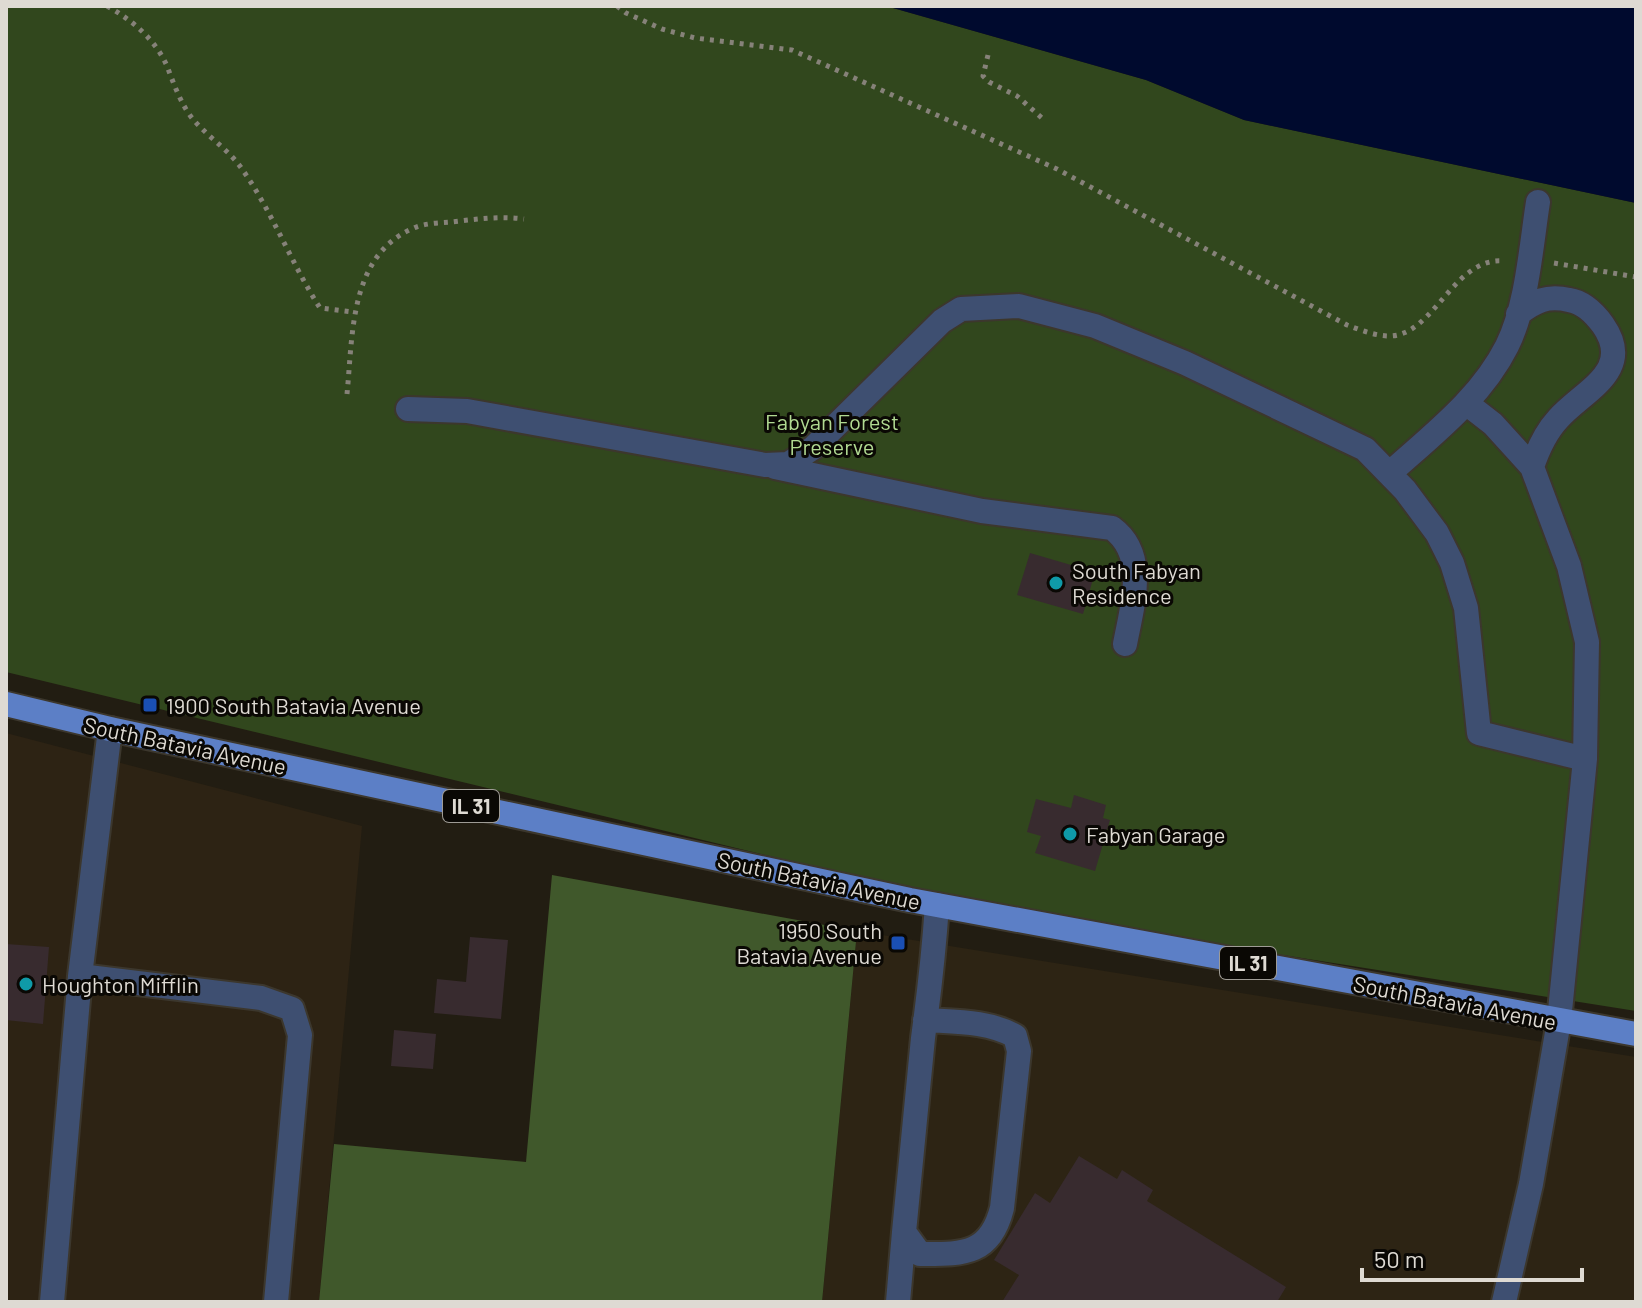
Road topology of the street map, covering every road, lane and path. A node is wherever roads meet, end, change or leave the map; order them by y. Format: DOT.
graph roads {
  1 [pos="107,6"];
  2 [pos="617,6"];
  3 [pos="988,55"];
  4 [pos="1043,119"];
  5 [pos="1538,202"];
  6 [pos="524,219"];
  7 [pos="1529,264"];
  8 [pos="1636,277"];
  9 [pos="353,312"];
  10 [pos="1518,314"];
  11 [pos="347,394"];
  12 [pos="1466,403"];
  13 [pos="408,409"];
  14 [pos="765,465"];
  15 [pos="1532,467"];
  16 [pos="1390,473"];
  17 [pos="1125,644"];
  18 [pos="6,704"];
  19 [pos="110,729"];
  20 [pos="1585,759"];
  21 [pos="937,905"];
  22 [pos="80,976"];
  23 [pos="925,1020"];
  24 [pos="1559,1021"];
  25 [pos="1636,1034"];
  26 [pos="904,1232"];
  27 [pos="52,1302"];
  28 [pos="276,1302"];
  29 [pos="898,1302"];
  30 [pos="1504,1302"];
  1 -- 9 [label="path"];
  2 -- 7 [label="path"];
  3 -- 4 [label="path"];
  5 -- 7 [label="lane"];
  6 -- 9 [label="path"];
  7 -- 8 [label="path"];
  7 -- 10 [label="lane"];
  9 -- 11 [label="path"];
  10 -- 12 [label="lane"];
  10 -- 15 [label="lane"];
  12 -- 15 [label="lane"];
  12 -- 16 [label="lane"];
  13 -- 14 [label="lane"];
  14 -- 16 [label="lane"];
  14 -- 17 [label="lane"];
  15 -- 20 [label="lane"];
  16 -- 20 [label="lane"];
  18 -- 19 [label="main road, South Batavia Avenue / IL 31"];
  19 -- 21 [label="main road, South Batavia Avenue / IL 31"];
  19 -- 22 [label="lane"];
  20 -- 24 [label="lane"];
  21 -- 23 [label="lane"];
  21 -- 24 [label="main road, South Batavia Avenue / IL 31"];
  22 -- 27 [label="lane"];
  22 -- 28 [label="lane"];
  23 -- 26 [label="lane"];
  23 -- 26 [label="lane"];
  24 -- 25 [label="main road, South Batavia Avenue / IL 31"];
  24 -- 30 [label="lane"];
  26 -- 29 [label="lane"];
}
